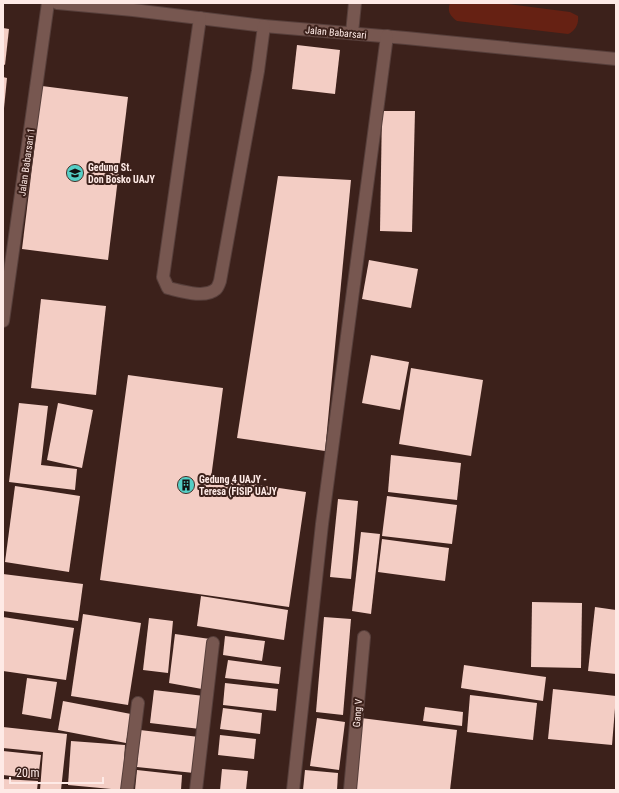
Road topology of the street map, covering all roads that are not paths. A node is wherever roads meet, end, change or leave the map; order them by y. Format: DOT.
graph roads {
  1 [pos="48,3"];
  2 [pos="56,3"];
  3 [pos="355,3"];
  4 [pos="134,7"];
  5 [pos="200,18"];
  6 [pos="264,26"];
  7 [pos="352,33"];
  8 [pos="387,36"];
  9 [pos="616,59"];
  10 [pos="3,321"];
  11 [pos="364,637"];
  12 [pos="212,643"];
  13 [pos="138,703"];
  14 [pos="127,790"];
  15 [pos="196,790"];
  16 [pos="293,790"];
  17 [pos="350,790"];
  1 -- 10 [label="street, Jalan Babarsari 1"];
  2 -- 4 [label="street, Jalan Babarsari"];
  3 -- 7 [label="street"];
  4 -- 5 [label="street, Jalan Babarsari"];
  5 -- 6 [label="street, Jalan Babarsari"];
  5 -- 6 [label="street"];
  6 -- 7 [label="street, Jalan Babarsari"];
  7 -- 8 [label="street, Jalan Babarsari"];
  8 -- 9 [label="street, Jalan Babarsari"];
  8 -- 16 [label="street"];
  11 -- 17 [label="street, Gang V"];
  12 -- 15 [label="street"];
  13 -- 14 [label="street"];
}
